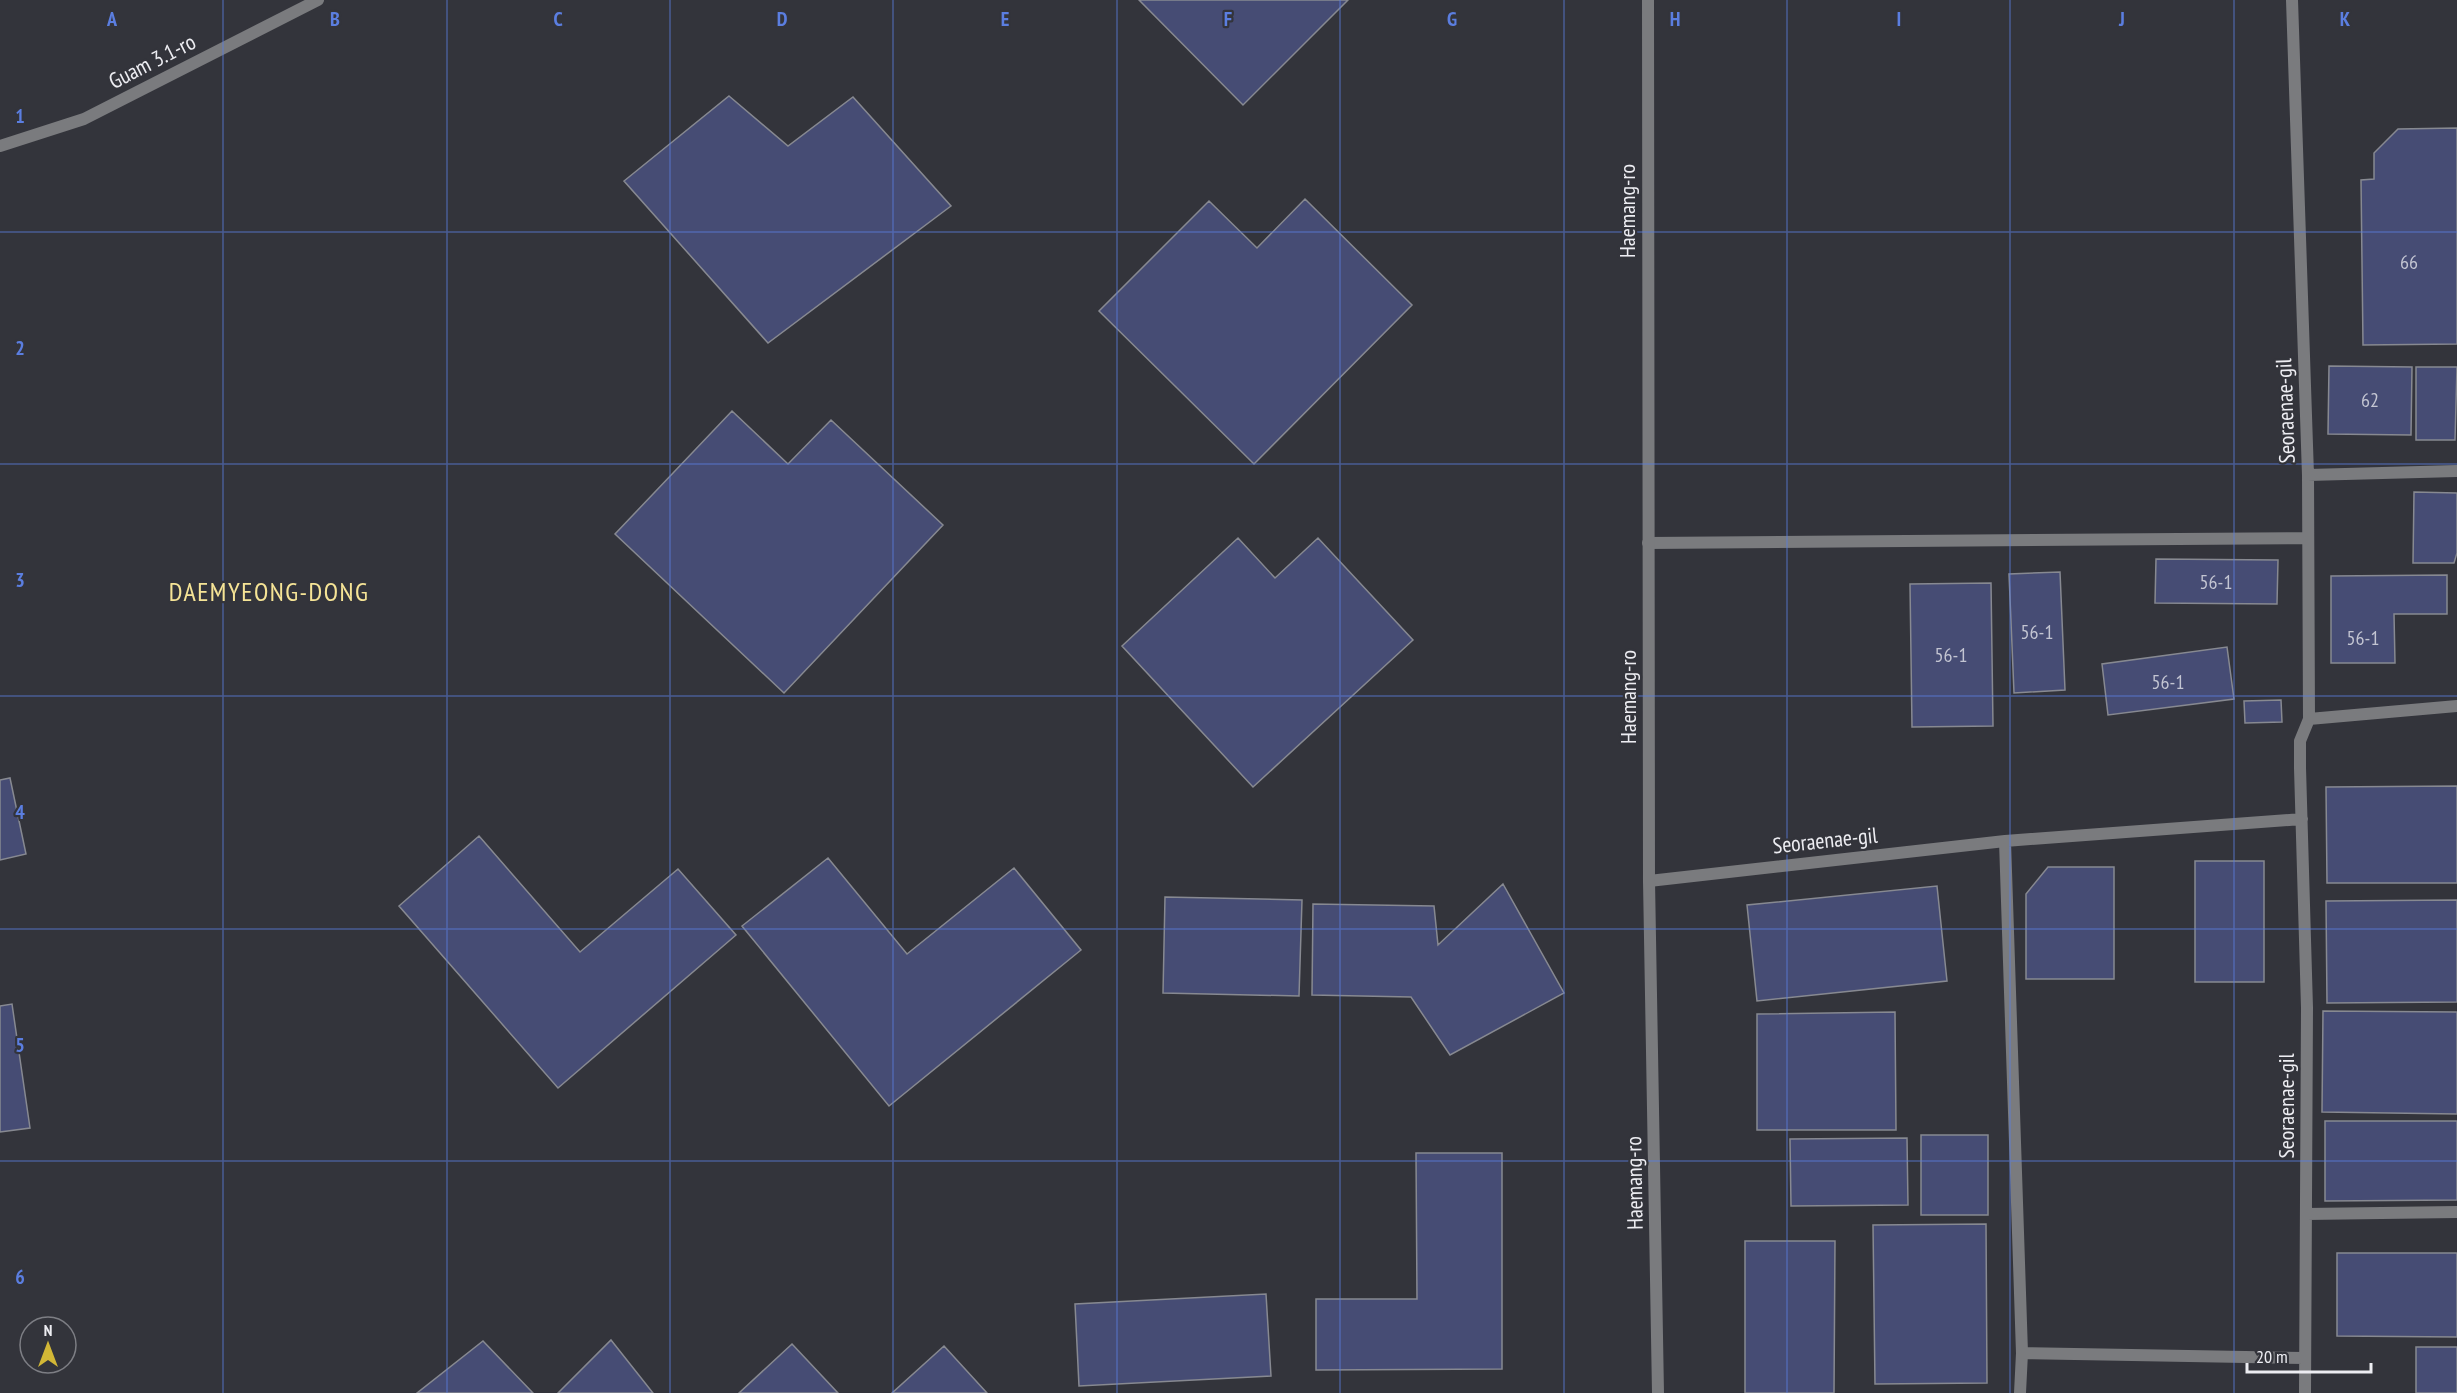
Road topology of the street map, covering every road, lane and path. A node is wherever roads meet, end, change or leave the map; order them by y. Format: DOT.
graph roads {
  1 [pos="318,0"];
  2 [pos="1648,0"];
  3 [pos="2292,0"];
  4 [pos="0,146"];
  5 [pos="2457,471"];
  6 [pos="2308,475"];
  7 [pos="2306,538"];
  8 [pos="1648,543"];
  9 [pos="2457,706"];
  10 [pos="2309,718"];
  11 [pos="2302,819"];
  12 [pos="2005,841"];
  13 [pos="1649,881"];
  14 [pos="2457,1212"];
  15 [pos="2306,1214"];
  16 [pos="2022,1353"];
  17 [pos="2304,1358"];
  18 [pos="1658,1393"];
  19 [pos="2020,1393"];
  20 [pos="2305,1393"];
  1 -- 4 [label="street, Guam 3.1-ro"];
  2 -- 8 [label="street, Haemang-ro"];
  3 -- 6 [label="street, Seoraenae-gil"];
  5 -- 6 [label="street"];
  6 -- 7 [label="street, Seoraenae-gil"];
  7 -- 8 [label="street"];
  7 -- 10 [label="street, Seoraenae-gil"];
  8 -- 13 [label="street, Haemang-ro"];
  9 -- 10 [label="street"];
  10 -- 11 [label="street, Seoraenae-gil"];
  11 -- 12 [label="street, Seoraenae-gil"];
  11 -- 15 [label="street, Seoraenae-gil"];
  12 -- 13 [label="street, Seoraenae-gil"];
  12 -- 16 [label="street"];
  13 -- 18 [label="street, Haemang-ro"];
  14 -- 15 [label="street"];
  15 -- 17 [label="street, Seoraenae-gil"];
  16 -- 17 [label="street"];
  16 -- 19 [label="street"];
  17 -- 20 [label="street, Seoraenae-gil"];
}
